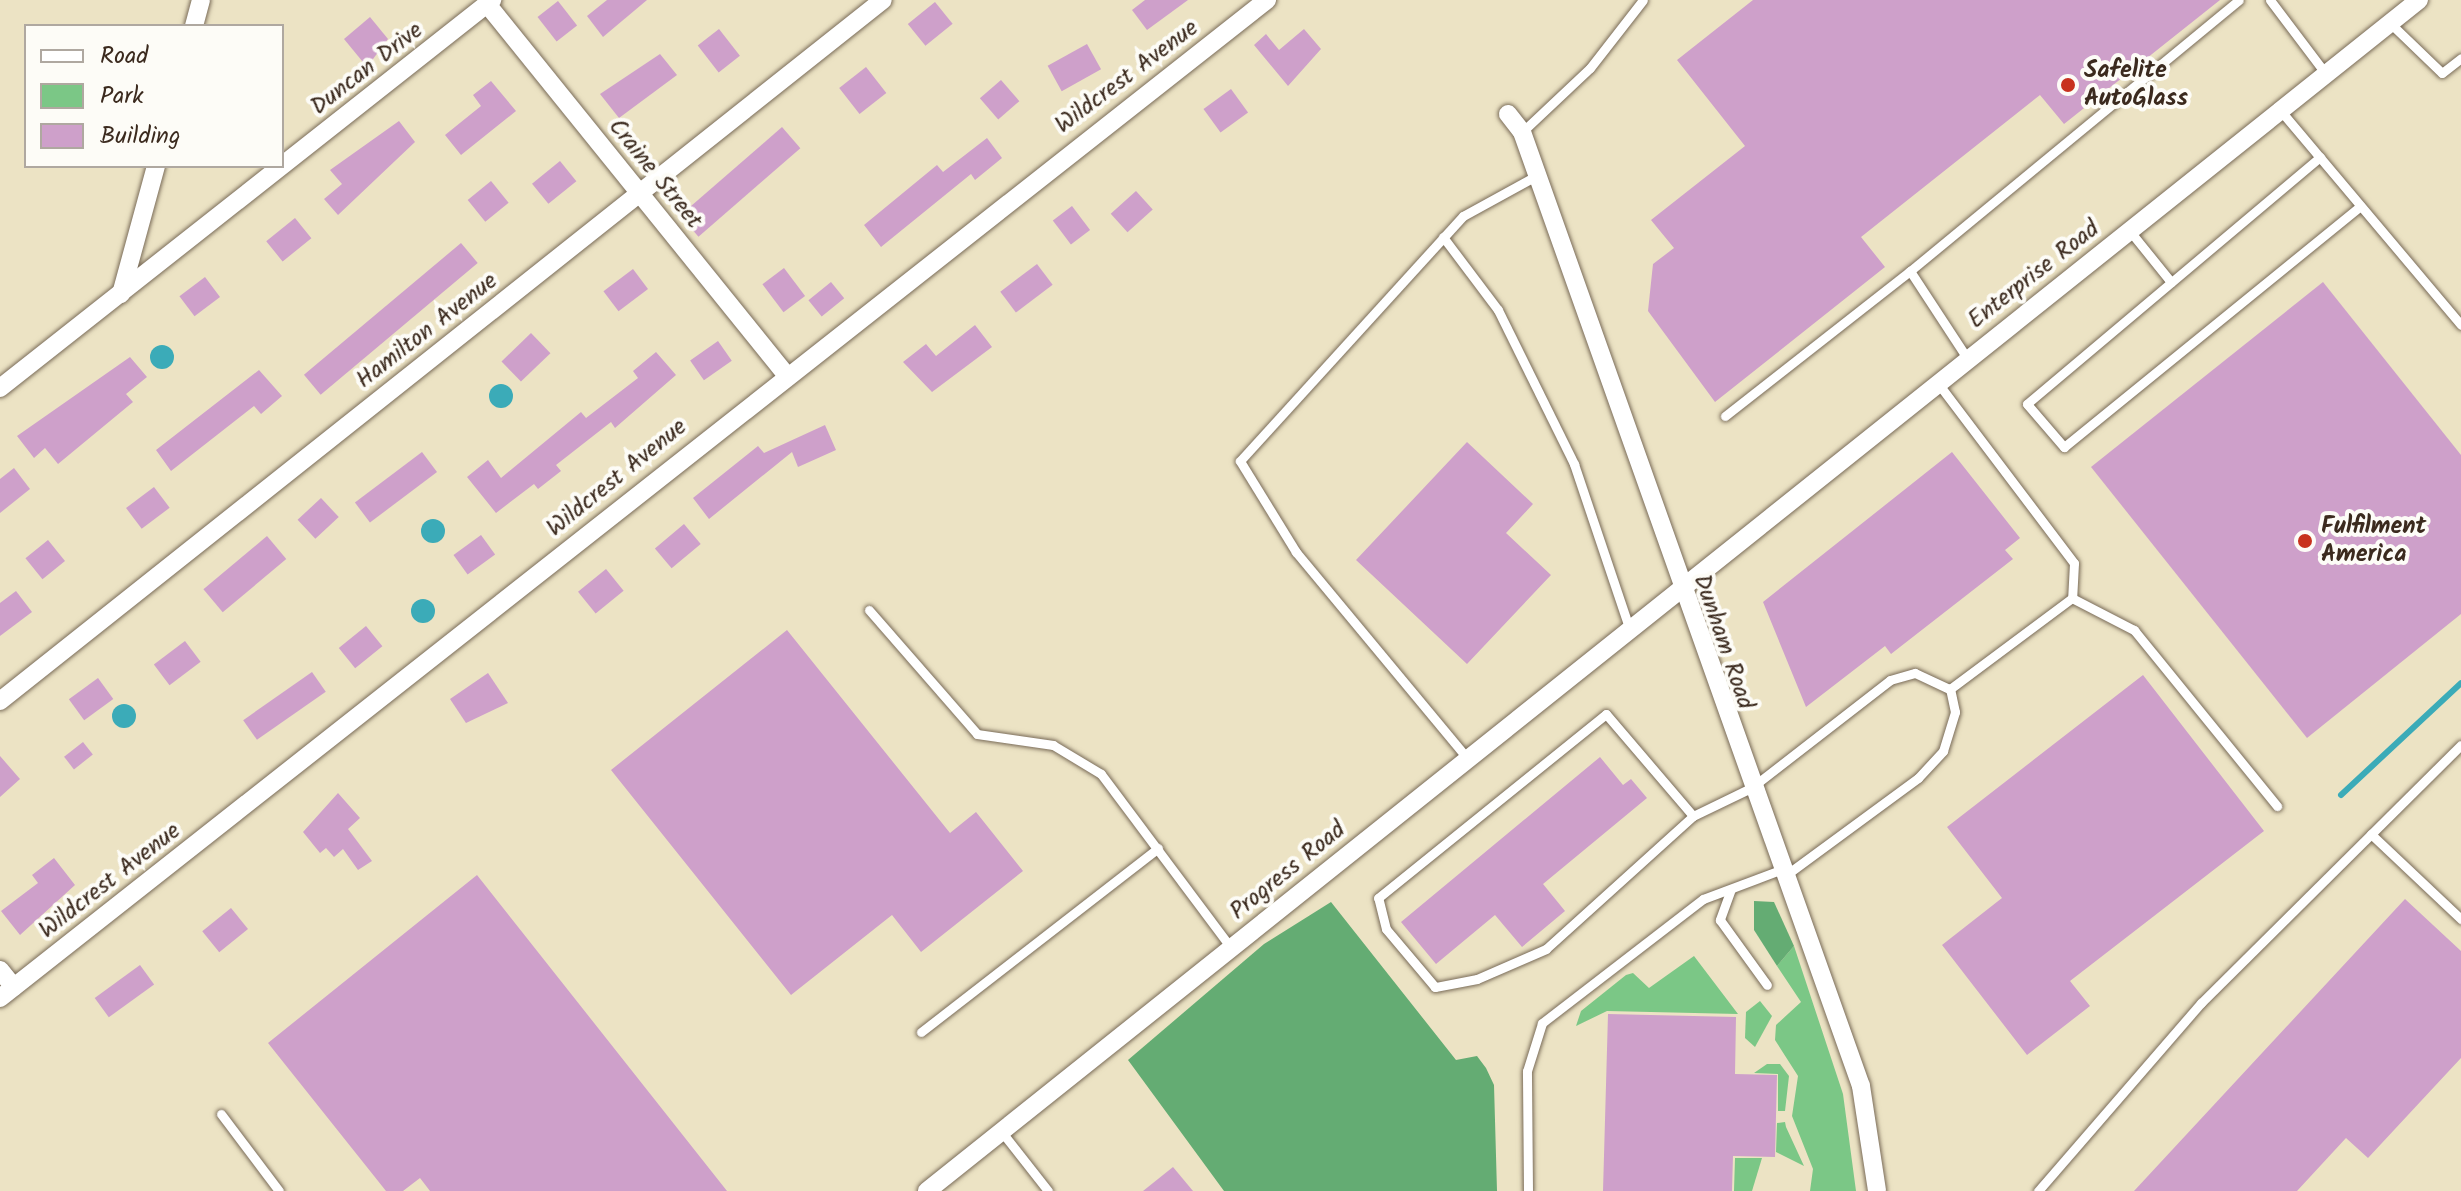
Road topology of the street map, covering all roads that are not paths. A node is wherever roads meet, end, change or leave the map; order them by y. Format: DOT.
graph roads {
  1 [pos="201,0"];
  2 [pos="883,0"];
  3 [pos="1267,0"];
  4 [pos="1643,0"];
  5 [pos="2239,0"];
  6 [pos="2270,0"];
  7 [pos="490,2"];
  8 [pos="2410,2"];
  9 [pos="2390,23"];
  10 [pos="195,24"];
  11 [pos="2461,58"];
  12 [pos="2326,74"];
  13 [pos="2280,110"];
  14 [pos="1508,114"];
  15 [pos="1522,132"];
  16 [pos="2320,157"];
  17 [pos="284,165"];
  18 [pos="155,168"];
  19 [pos="280,168"];
  20 [pos="1532,178"];
  21 [pos="639,193"];
  22 [pos="2361,206"];
  23 [pos="2129,230"];
  24 [pos="1443,237"];
  25 [pos="1910,271"];
  26 [pos="2171,282"];
  27 [pos="121,294"];
  28 [pos="2461,325"];
  29 [pos="1967,358"];
  30 [pos="785,373"];
  31 [pos="1937,382"];
  32 [pos="0,388"];
  33 [pos="1725,416"];
  34 [pos="1679,588"];
  35 [pos="2072,598"];
  36 [pos="869,610"];
  37 [pos="1629,627"];
  38 [pos="1950,689"];
  39 [pos="0,701"];
  40 [pos="2461,745"];
  41 [pos="1467,758"];
  42 [pos="1751,788"];
  43 [pos="2277,806"];
  44 [pos="1693,816"];
  45 [pos="2371,834"];
  46 [pos="1158,848"];
  47 [pos="1782,874"];
  48 [pos="1731,889"];
  49 [pos="2461,919"];
  50 [pos="1231,948"];
  51 [pos="0,970"];
  52 [pos="1767,985"];
  53 [pos="7,993"];
  54 [pos="921,1032"];
  55 [pos="221,1114"];
  56 [pos="1001,1131"];
  57 [pos="279,1191"];
  58 [pos="927,1191"];
  59 [pos="1048,1191"];
  60 [pos="1528,1191"];
  61 [pos="1877,1191"];
  62 [pos="2038,1191"];
  1 -- 10 [label="street"];
  2 -- 21 [label="street, Hamilton Avenue"];
  3 -- 30 [label="street, Wildcrest Avenue"];
  4 -- 15 [label="lane"];
  5 -- 25 [label="lane"];
  6 -- 12 [label="lane"];
  7 -- 17 [label="street, Duncan Drive"];
  7 -- 21 [label="street, Craine Street"];
  8 -- 9 [label="street, Enterprise Road"];
  9 -- 11 [label="lane"];
  9 -- 12 [label="street, Enterprise Road"];
  12 -- 13 [label="street, Enterprise Road"];
  13 -- 16 [label="lane"];
  13 -- 23 [label="street, Enterprise Road"];
  14 -- 15 [label="street, Dunham Road"];
  15 -- 20 [label="street, Dunham Road"];
  16 -- 22 [label="lane"];
  16 -- 26 [label="lane"];
  18 -- 27 [label="street"];
  19 -- 27 [label="street, Duncan Drive"];
  20 -- 24 [label="lane"];
  20 -- 34 [label="street, Dunham Road"];
  21 -- 30 [label="street, Craine Street"];
  21 -- 39 [label="street, Hamilton Avenue"];
  22 -- 26 [label="lane"];
  22 -- 28 [label="lane"];
  23 -- 26 [label="lane"];
  23 -- 29 [label="street, Enterprise Road"];
  24 -- 37 [label="lane"];
  24 -- 41 [label="lane"];
  25 -- 29 [label="lane"];
  25 -- 33 [label="lane"];
  27 -- 32 [label="street, Duncan Drive"];
  29 -- 31 [label="street, Enterprise Road"];
  30 -- 53 [label="street, Wildcrest Avenue"];
  31 -- 34 [label="street, Enterprise Road"];
  31 -- 35 [label="lane"];
  34 -- 37 [label="street, Progress Road"];
  34 -- 42 [label="street, Dunham Road"];
  35 -- 38 [label="lane"];
  35 -- 43 [label="lane"];
  36 -- 46 [label="lane"];
  37 -- 41 [label="street, Progress Road"];
  38 -- 42 [label="lane"];
  38 -- 47 [label="lane"];
  40 -- 45 [label="lane"];
  41 -- 50 [label="street, Progress Road"];
  42 -- 44 [label="lane"];
  42 -- 47 [label="street, Dunham Road"];
  44 -- 44 [label="lane"];
  45 -- 49 [label="lane"];
  45 -- 62 [label="lane"];
  46 -- 50 [label="lane"];
  46 -- 54 [label="lane"];
  47 -- 48 [label="lane"];
  47 -- 61 [label="street, Dunham Road"];
  48 -- 52 [label="lane"];
  48 -- 60 [label="lane"];
  50 -- 56 [label="street, Progress Road"];
  51 -- 53 [label="street"];
  55 -- 57 [label="lane"];
  56 -- 58 [label="street, Progress Road"];
  56 -- 59 [label="lane"];
}
